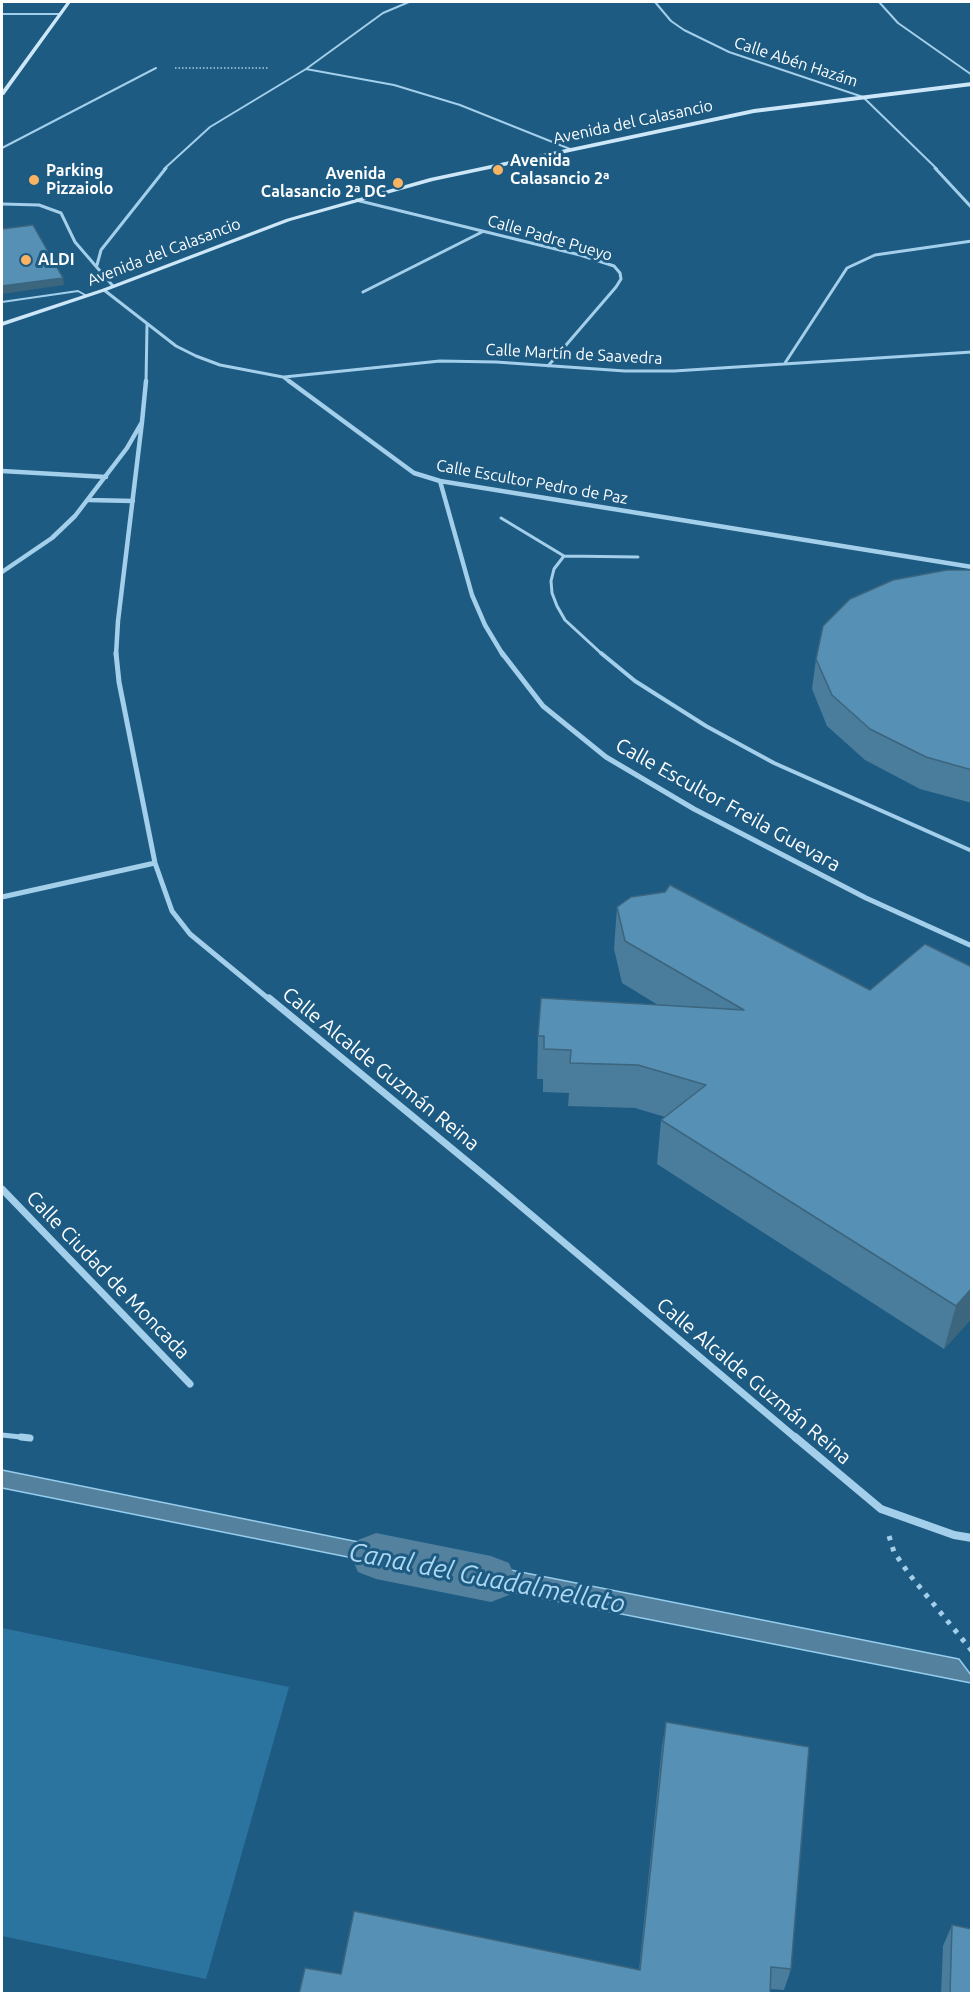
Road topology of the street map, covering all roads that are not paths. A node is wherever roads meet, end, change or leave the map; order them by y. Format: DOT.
graph roads {
  1 [pos="69,2"];
  2 [pos="409,2"];
  3 [pos="655,2"];
  4 [pos="879,2"];
  5 [pos="2,14"];
  6 [pos="60,14"];
  7 [pos="156,68"];
  8 [pos="306,69"];
  9 [pos="972,75"];
  10 [pos="972,84"];
  11 [pos="2,94"];
  12 [pos="863,97"];
  13 [pos="2,148"];
  14 [pos="570,149"];
  15 [pos="356,200"];
  16 [pos="2,204"];
  17 [pos="972,208"];
  18 [pos="483,232"];
  19 [pos="972,240"];
  20 [pos="97,265"];
  21 [pos="113,286"];
  22 [pos="104,290"];
  23 [pos="363,292"];
  24 [pos="87,296"];
  25 [pos="2,302"];
  26 [pos="2,324"];
  27 [pos="147,325"];
  28 [pos="972,352"];
  29 [pos="785,363"];
  30 [pos="548,366"];
  31 [pos="284,377"];
  32 [pos="142,422"];
  33 [pos="2,471"];
  34 [pos="106,477"];
  35 [pos="440,481"];
  36 [pos="89,500"];
  37 [pos="133,501"];
  38 [pos="501,518"];
  39 [pos="564,556"];
  40 [pos="638,557"];
  41 [pos="972,567"];
  42 [pos="2,572"];
  43 [pos="972,851"];
  44 [pos="155,863"];
  45 [pos="2,897"];
  46 [pos="972,946"];
  47 [pos="2,1189"];
  48 [pos="190,1384"];
  49 [pos="2,1435"];
  50 [pos="30,1438"];
  51 [pos="972,1538"];
  1 -- 6 [label="street"];
  2 -- 8 [label="street"];
  3 -- 12 [label="street, Calle Abén Hazám"];
  4 -- 9 [label="street"];
  5 -- 6 [label="lane"];
  6 -- 11 [label="street"];
  7 -- 13 [label="street"];
  8 -- 14 [label="street"];
  8 -- 20 [label="street"];
  10 -- 12 [label="street, Avenida del Calasancio"];
  12 -- 14 [label="street, Avenida del Calasancio"];
  12 -- 17 [label="street, Calle Abén Hazám"];
  14 -- 15 [label="street, Avenida del Calasancio"];
  15 -- 18 [label="street, Calle Padre Pueyo"];
  15 -- 21 [label="street, Avenida del Calasancio"];
  16 -- 20 [label="street"];
  18 -- 23 [label="street"];
  18 -- 30 [label="street, Calle Padre Pueyo"];
  19 -- 29 [label="street"];
  20 -- 21 [label="street"];
  21 -- 22 [label="street, Avenida del Calasancio"];
  22 -- 24 [label="street, Avenida del Calasancio"];
  22 -- 27 [label="street, Calle Escultor Pedro de Paz"];
  24 -- 25 [label="lane"];
  24 -- 26 [label="street, Avenida del Calasancio"];
  27 -- 31 [label="street, Calle Escultor Pedro de Paz"];
  27 -- 32 [label="street, Calle Alcalde Guzmán Reina"];
  28 -- 29 [label="street, Calle Martín de Saavedra"];
  29 -- 30 [label="street, Calle Martín de Saavedra"];
  30 -- 31 [label="street, Calle Martín de Saavedra"];
  31 -- 35 [label="street, Calle Escultor Pedro de Paz"];
  32 -- 34 [label="street"];
  32 -- 37 [label="street, Calle Alcalde Guzmán Reina"];
  33 -- 34 [label="street"];
  34 -- 36 [label="street"];
  35 -- 41 [label="street, Calle Escultor Pedro de Paz"];
  35 -- 46 [label="street, Calle Escultor Freila Guevara"];
  36 -- 37 [label="street"];
  36 -- 42 [label="street"];
  37 -- 44 [label="street, Calle Alcalde Guzmán Reina"];
  38 -- 39 [label="lane"];
  39 -- 40 [label="lane"];
  39 -- 43 [label="lane"];
  44 -- 45 [label="street"];
  44 -- 51 [label="street, Calle Alcalde Guzmán Reina"];
  47 -- 48 [label="street, Calle Ciudad de Moncada"];
  49 -- 50 [label="lane"];
}
